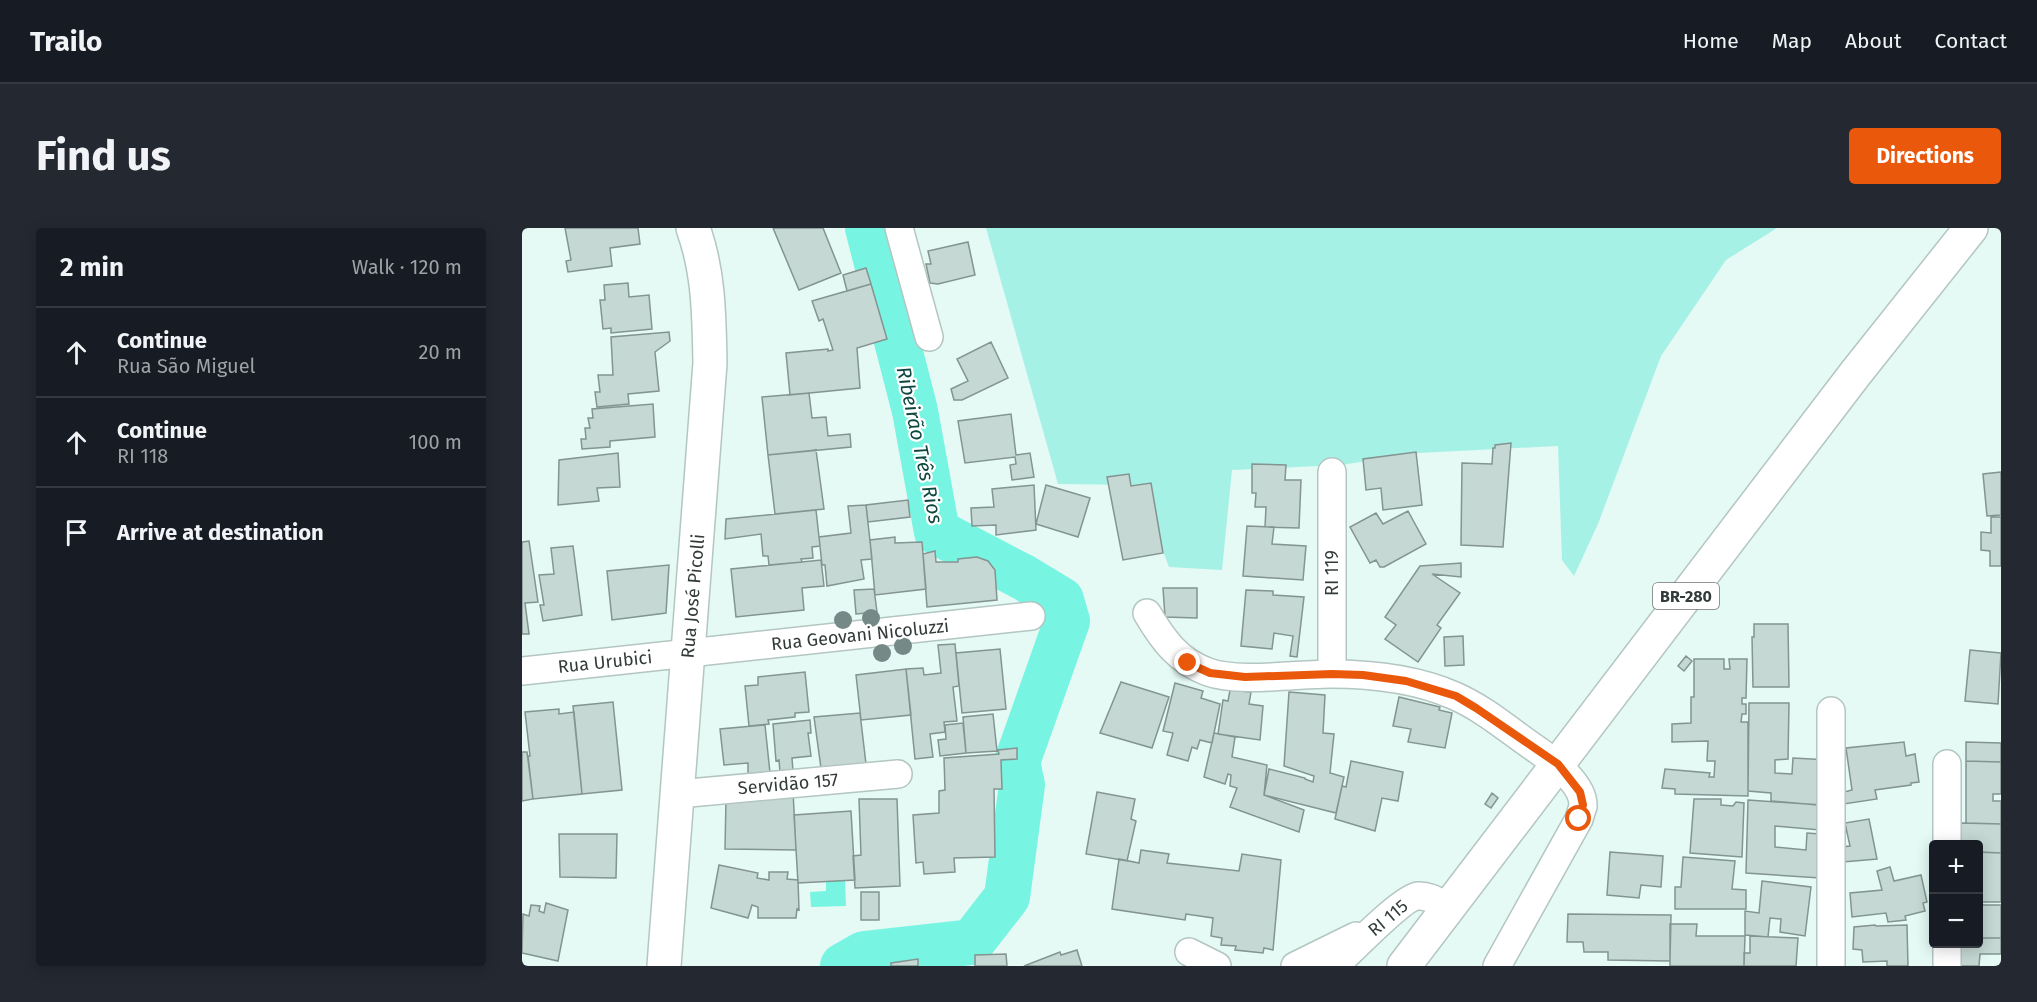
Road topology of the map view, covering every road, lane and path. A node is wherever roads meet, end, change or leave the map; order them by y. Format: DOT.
graph roads {
  1 [pos="693,228"];
  2 [pos="899,228"];
  3 [pos="1971,228"];
  4 [pos="929,337"];
  5 [pos="1332,472"];
  6 [pos="1147,613"];
  7 [pos="1031,616"];
  8 [pos="689,654"];
  9 [pos="522,671"];
  10 [pos="1332,674"];
  11 [pos="1831,711"];
  12 [pos="1558,764"];
  13 [pos="1947,764"];
  14 [pos="898,774"];
  15 [pos="678,794"];
  16 [pos="1947,840"];
  17 [pos="1449,907"];
  18 [pos="1380,924"];
  19 [pos="1947,948"];
  20 [pos="1189,952"];
  21 [pos="664,966"];
  22 [pos="1217,966"];
  23 [pos="1295,966"];
  24 [pos="1335,966"];
  25 [pos="1404,966"];
  26 [pos="1497,966"];
  27 [pos="1831,966"];
  28 [pos="1947,966"];
  1 -- 8 [label="main road, Rua José Picolli"];
  2 -- 4 [label="street"];
  3 -- 12 [label="main road, BR-280"];
  5 -- 10 [label="street, RI 119"];
  6 -- 10 [label="street"];
  7 -- 8 [label="street, Rua Geovani Nicoluzzi"];
  8 -- 9 [label="street, Rua Urubici"];
  8 -- 15 [label="main road, Rua José Picolli"];
  10 -- 12 [label="street"];
  11 -- 27 [label="street"];
  12 -- 17 [label="main road, BR-280"];
  12 -- 26 [label="street"];
  13 -- 16 [label="street"];
  14 -- 15 [label="street, Servidão 157"];
  15 -- 21 [label="main road, Rua José Picolli"];
  17 -- 18 [label="street, RI 115"];
  17 -- 25 [label="main road, BR-280"];
  18 -- 23 [label="street"];
  18 -- 24 [label="street, RI 115"];
  19 -- 28 [label="street"];
  20 -- 22 [label="street"];
}
